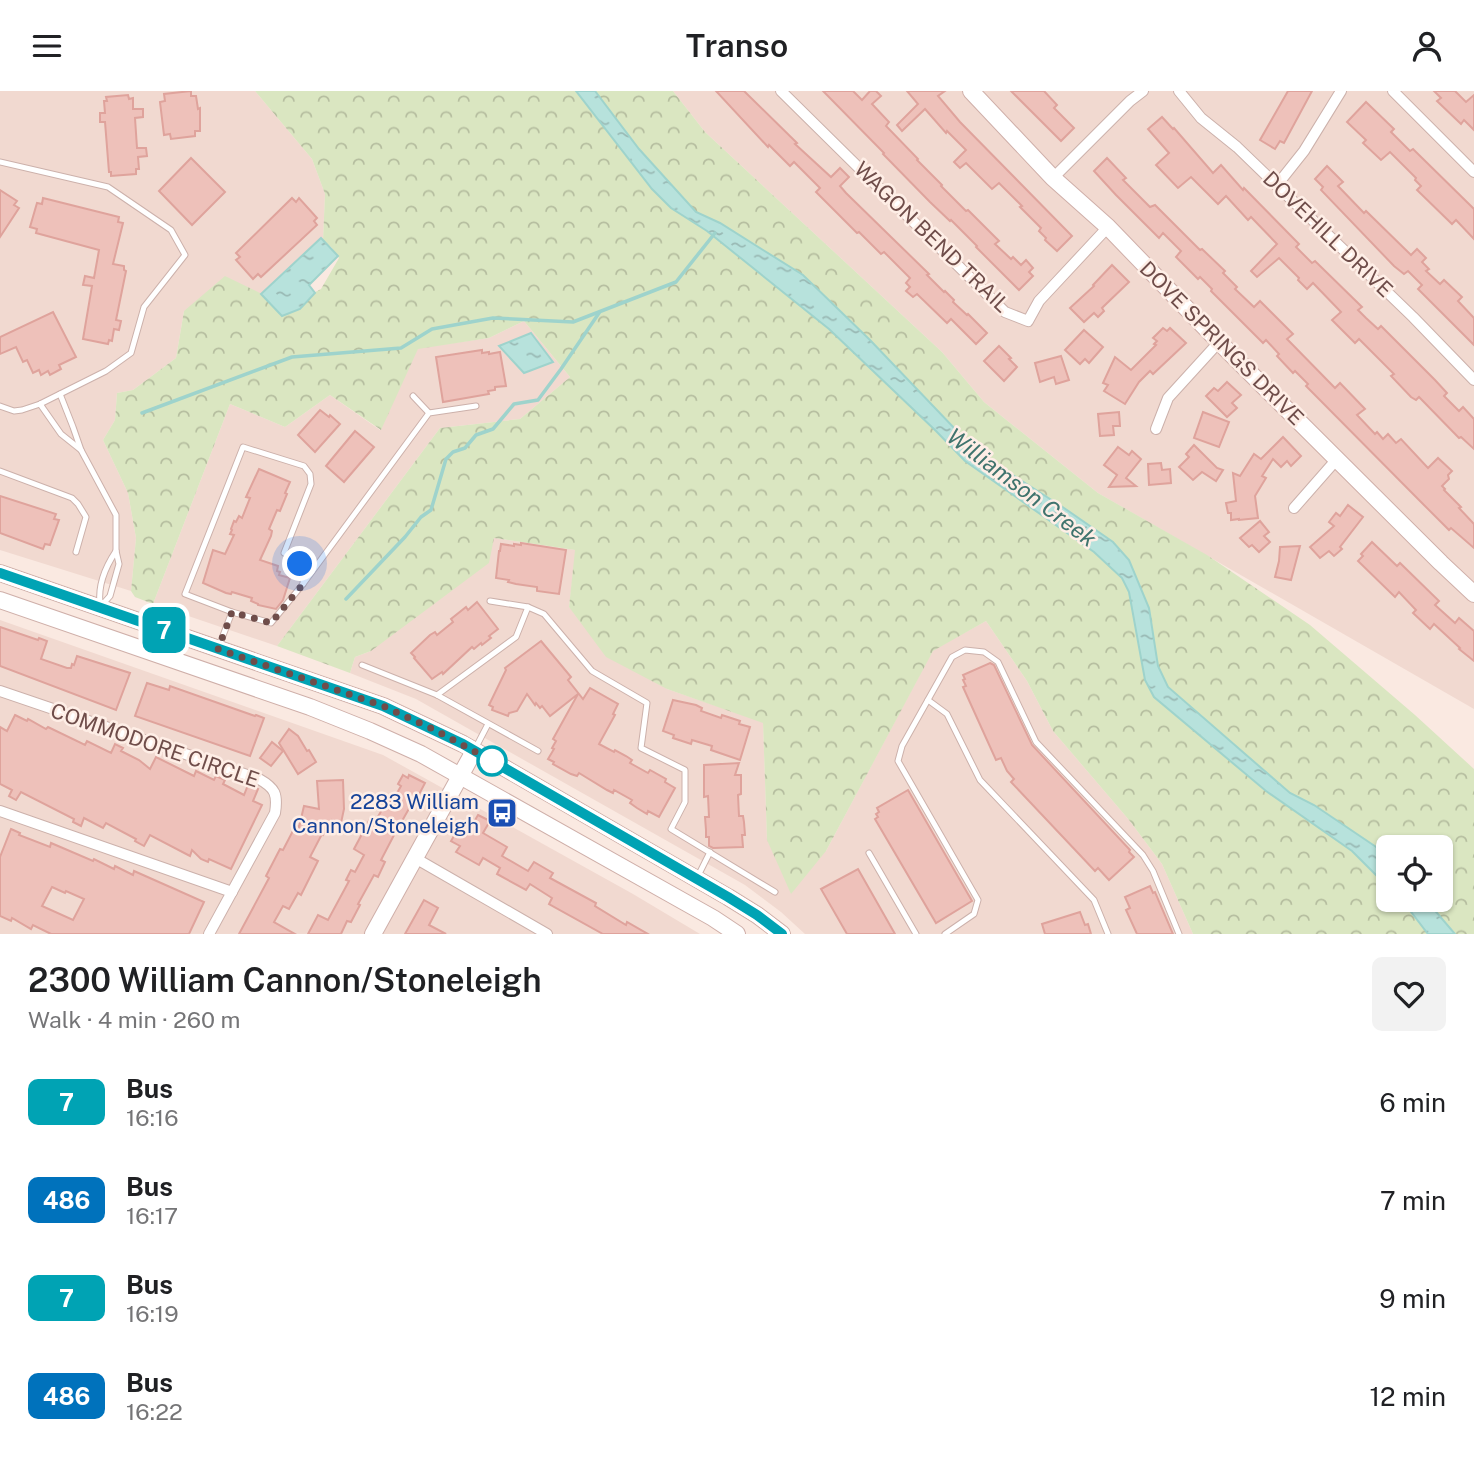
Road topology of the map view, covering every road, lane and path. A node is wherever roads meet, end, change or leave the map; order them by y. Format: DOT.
graph roads {
  1 [pos="781,91"];
  2 [pos="971,91"];
  3 [pos="1143,91"];
  4 [pos="1179,91"];
  5 [pos="1342,91"];
  6 [pos="1393,91"];
  7 [pos="0,162"];
  8 [pos="1474,172"];
  9 [pos="1053,178"];
  10 [pos="1277,185"];
  11 [pos="1108,227"];
  12 [pos="1219,342"];
  13 [pos="1474,380"];
  14 [pos="60,394"];
  15 [pos="413,395"];
  16 [pos="40,404"];
  17 [pos="0,405"];
  18 [pos="476,406"];
  19 [pos="429,413"];
  20 [pos="1156,429"];
  21 [pos="80,450"];
  22 [pos="1337,459"];
  23 [pos="0,471"];
  24 [pos="1294,508"];
  25 [pos="116,551"];
  26 [pos="76,552"];
  27 [pos="0,573"];
  28 [pos="303,584"];
  29 [pos="1474,594"];
  30 [pos="0,600"];
  31 [pos="490,601"];
  32 [pos="100,607"];
  33 [pos="528,607"];
  34 [pos="232,612"];
  35 [pos="94,633"];
  36 [pos="218,649"];
  37 [pos="362,665"];
  38 [pos="1,692"];
  39 [pos="437,695"];
  40 [pos="928,700"];
  41 [pos="488,724"];
  42 [pos="474,751"];
  43 [pos="538,751"];
  44 [pos="460,776"];
  45 [pos="0,811"];
  46 [pos="710,852"];
  47 [pos="869,853"];
  48 [pos="415,858"];
  49 [pos="697,879"];
  50 [pos="232,892"];
  51 [pos="775,892"];
  52 [pos="209,934"];
  53 [pos="373,934"];
  54 [pos="547,934"];
  55 [pos="737,934"];
  56 [pos="782,934"];
  57 [pos="916,934"];
  58 [pos="945,934"];
  59 [pos="1108,934"];
  60 [pos="1179,934"];
  1 -- 11 [label="street, WAGON BEND TRAIL"];
  2 -- 9 [label="main road, DOVE SPRINGS DRIVE"];
  3 -- 9 [label="street"];
  4 -- 10 [label="street, DOVEHILL DRIVE"];
  5 -- 10 [label="street"];
  6 -- 8 [label="street"];
  7 -- 14 [label="lane"];
  9 -- 11 [label="main road, DOVE SPRINGS DRIVE"];
  10 -- 13 [label="street, DOVEHILL DRIVE"];
  11 -- 12 [label="main road, DOVE SPRINGS DRIVE"];
  12 -- 20 [label="street"];
  12 -- 22 [label="main road, DOVE SPRINGS DRIVE"];
  14 -- 16 [label="lane"];
  14 -- 21 [label="lane"];
  15 -- 19 [label="lane"];
  16 -- 17 [label="lane"];
  16 -- 21 [label="lane"];
  18 -- 19 [label="lane"];
  19 -- 28 [label="lane"];
  21 -- 25 [label="lane"];
  22 -- 24 [label="street"];
  22 -- 29 [label="main road, DOVE SPRINGS DRIVE"];
  23 -- 26 [label="lane"];
  25 -- 32 [label="lane"];
  25 -- 32 [label="lane"];
  27 -- 32 [label="main road"];
  28 -- 34 [label="lane"];
  28 -- 34 [label="lane"];
  30 -- 35 [label="main road"];
  31 -- 33 [label="lane"];
  32 -- 35 [label="main road"];
  32 -- 36 [label="main road"];
  33 -- 39 [label="lane"];
  33 -- 46 [label="lane"];
  34 -- 36 [label="lane"];
  35 -- 44 [label="main road"];
  36 -- 42 [label="main road"];
  37 -- 39 [label="lane"];
  38 -- 50 [label="street, COMMODORE CIRCLE"];
  39 -- 41 [label="lane"];
  40 -- 58 [label="lane"];
  40 -- 59 [label="lane"];
  40 -- 60 [label="lane"];
  41 -- 42 [label="lane"];
  41 -- 43 [label="lane"];
  42 -- 44 [label="main road"];
  42 -- 49 [label="main road"];
  44 -- 48 [label="main road"];
  44 -- 55 [label="main road"];
  45 -- 50 [label="street"];
  46 -- 49 [label="lane"];
  46 -- 51 [label="lane"];
  47 -- 57 [label="lane"];
  48 -- 53 [label="main road"];
  48 -- 54 [label="street"];
  49 -- 56 [label="main road"];
  50 -- 52 [label="street, COMMODORE CIRCLE"];
}
